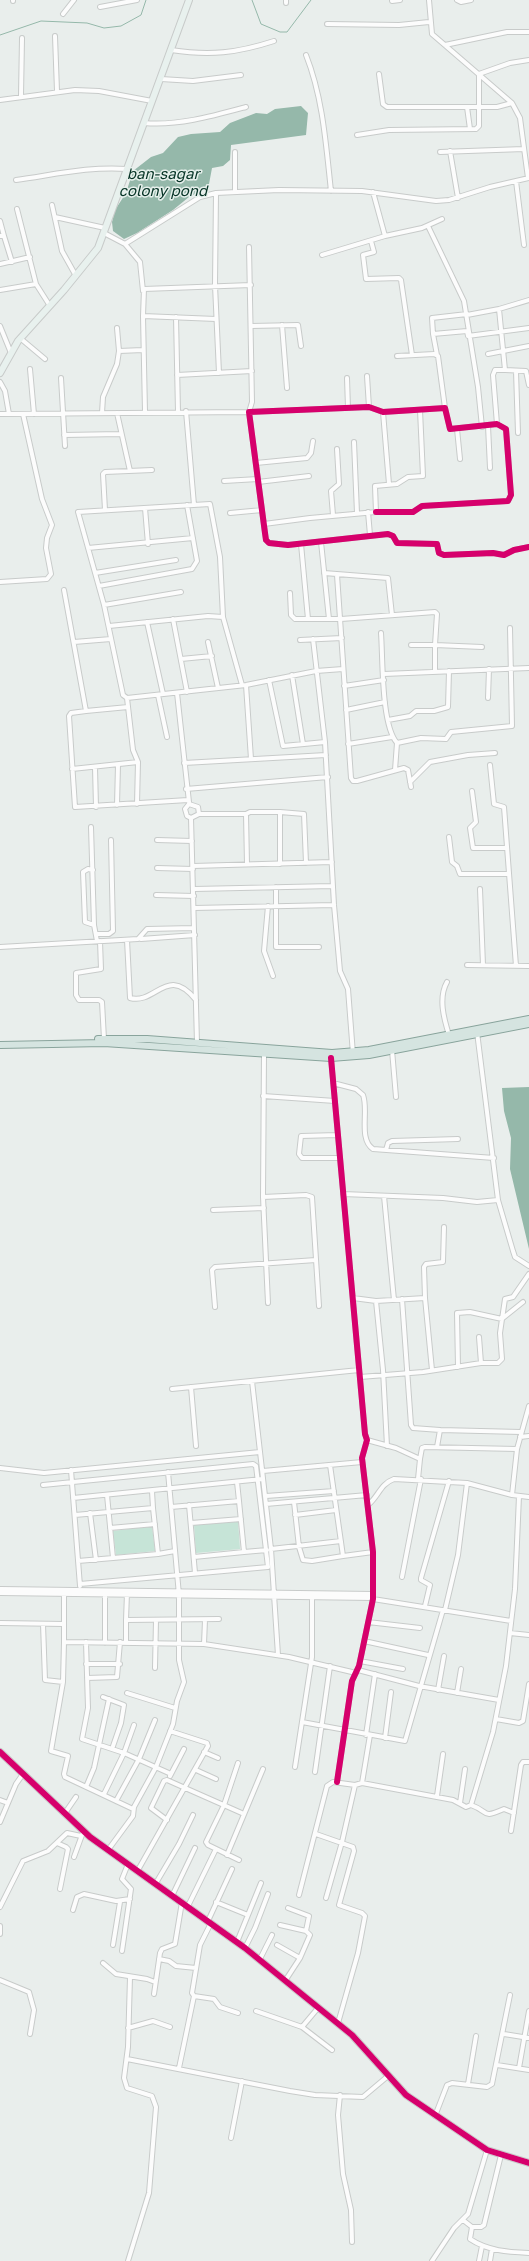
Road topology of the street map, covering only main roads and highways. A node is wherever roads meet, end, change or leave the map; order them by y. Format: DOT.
graph roads {
  1 [pos="529,1019"];
  2 [pos="529,1024"];
  3 [pos="477,1031"];
  4 [pos="0,1041"];
  5 [pos="0,1045"];
  6 [pos="353,1054"];
  1 -- 3 [label="main road"];
  2 -- 3 [label="main road"];
  3 -- 6 [label="main road"];
  3 -- 6 [label="main road"];
  4 -- 6 [label="main road"];
  5 -- 6 [label="main road"];
}
